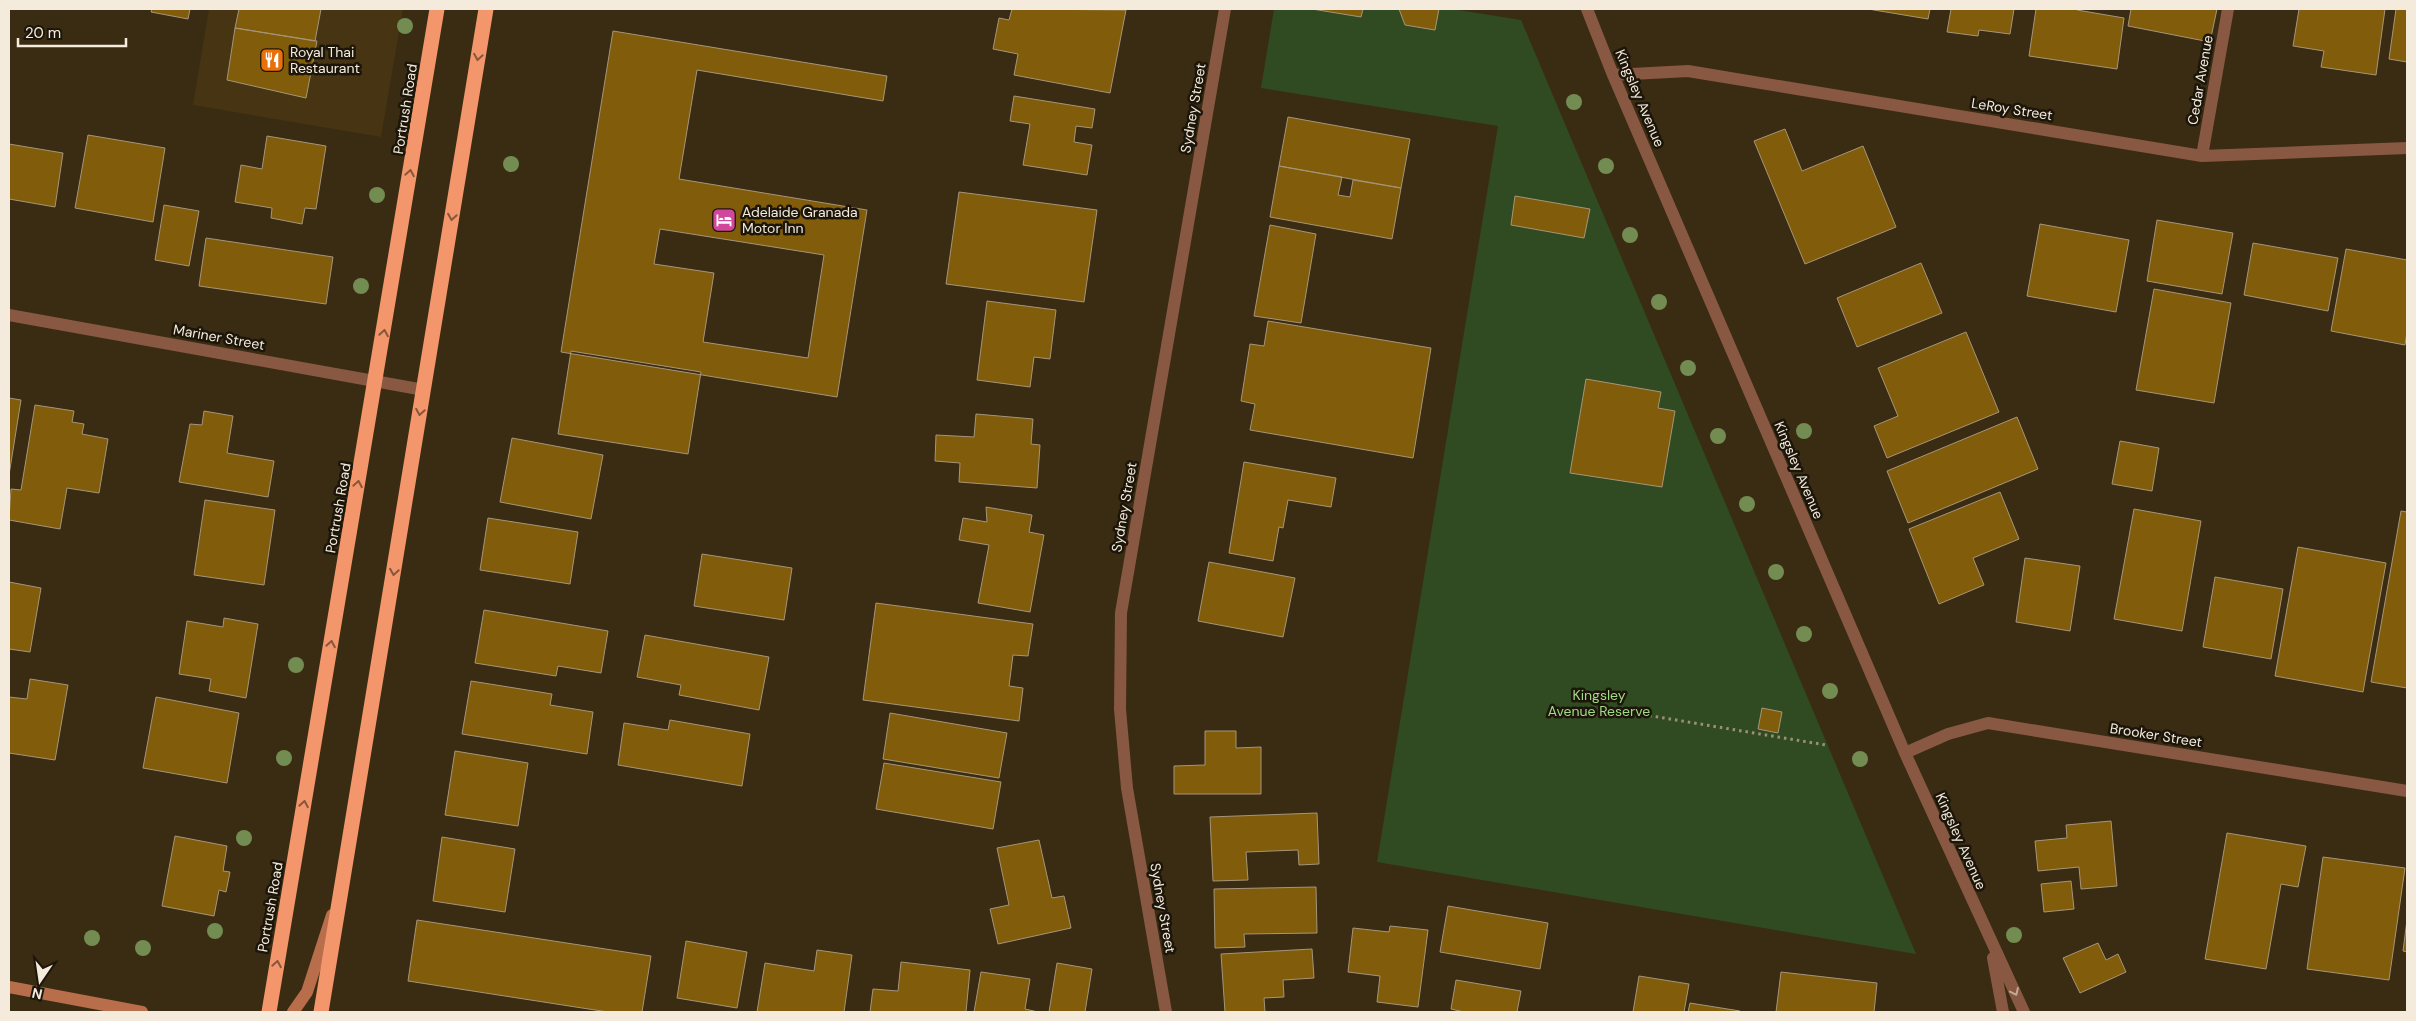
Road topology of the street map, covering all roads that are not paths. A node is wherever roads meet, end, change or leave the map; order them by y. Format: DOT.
graph roads {
  1 [pos="438,9"];
  2 [pos="486,9"];
  3 [pos="1225,9"];
  4 [pos="1587,9"];
  5 [pos="2228,9"];
  6 [pos="1613,75"];
  7 [pos="2407,148"];
  8 [pos="2202,156"];
  9 [pos="9,315"];
  10 [pos="376,381"];
  11 [pos="424,390"];
  12 [pos="1905,753"];
  13 [pos="2407,791"];
  14 [pos="343,879"];
  15 [pos="1990,941"];
  16 [pos="9,987"];
  17 [pos="142,1012"];
  18 [pos="269,1012"];
  19 [pos="293,1012"];
  20 [pos="321,1012"];
  21 [pos="1166,1012"];
  22 [pos="2003,1012"];
  23 [pos="2024,1012"];
  10 -- 1 [label="highway, Portrush Road, one-way"];
  2 -- 11 [label="highway, one-way"];
  3 -- 21 [label="street, Sydney Street"];
  4 -- 6 [label="street, Kingsley Avenue"];
  5 -- 8 [label="street, Cedar Avenue"];
  6 -- 8 [label="street, LeRoy Street"];
  6 -- 12 [label="street, Kingsley Avenue"];
  7 -- 8 [label="street, LeRoy Street"];
  9 -- 10 [label="street, Mariner Street"];
  10 -- 11 [label="street, Mariner Street"];
  18 -- 10 [label="highway, Portrush Road, one-way"];
  11 -- 14 [label="highway, one-way"];
  12 -- 13 [label="street, Brooker Street"];
  12 -- 15 [label="street, Kingsley Avenue"];
  14 -- 19 [label="street"];
  14 -- 20 [label="highway"];
  15 -- 22 [label="street, Kingsley Avenue"];
  15 -- 23 [label="street, Kingsley Avenue, one-way"];
  16 -- 17 [label="street"];
}
